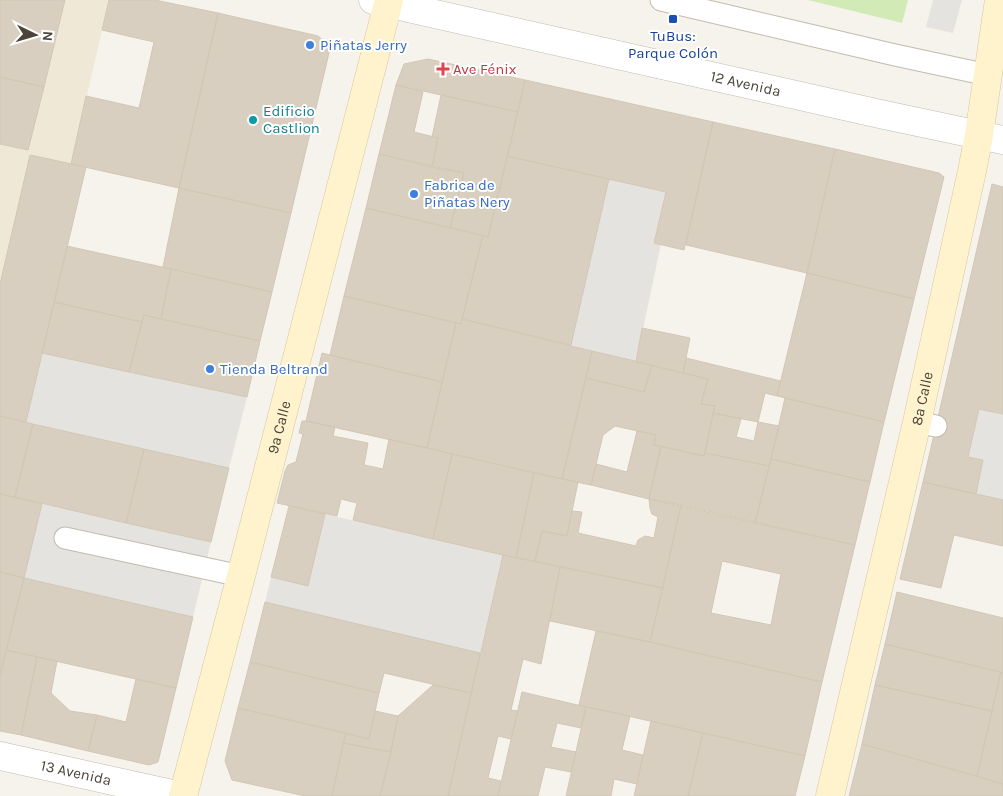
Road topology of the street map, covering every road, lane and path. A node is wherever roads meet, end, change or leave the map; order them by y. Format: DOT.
graph roads {
  1 [pos="661,0"];
  2 [pos="999,0"];
  3 [pos="383,1"];
  4 [pos="988,75"];
  5 [pos="991,138"];
  6 [pos="65,538"];
  7 [pos="241,576"];
  8 [pos="0,756"];
  9 [pos="182,796"];
  10 [pos="830,796"];
  1 -- 4 [label="lane"];
  2 -- 4 [label="main road, 8a Calle"];
  3 -- 5 [label="street, 12 Avenida"];
  3 -- 7 [label="main road, 9a Calle"];
  4 -- 5 [label="main road, 8a Calle"];
  5 -- 10 [label="main road, 8a Calle"];
  6 -- 7 [label="lane"];
  7 -- 9 [label="main road, 9a Calle"];
  8 -- 9 [label="street, 13 Avenida"];
}
